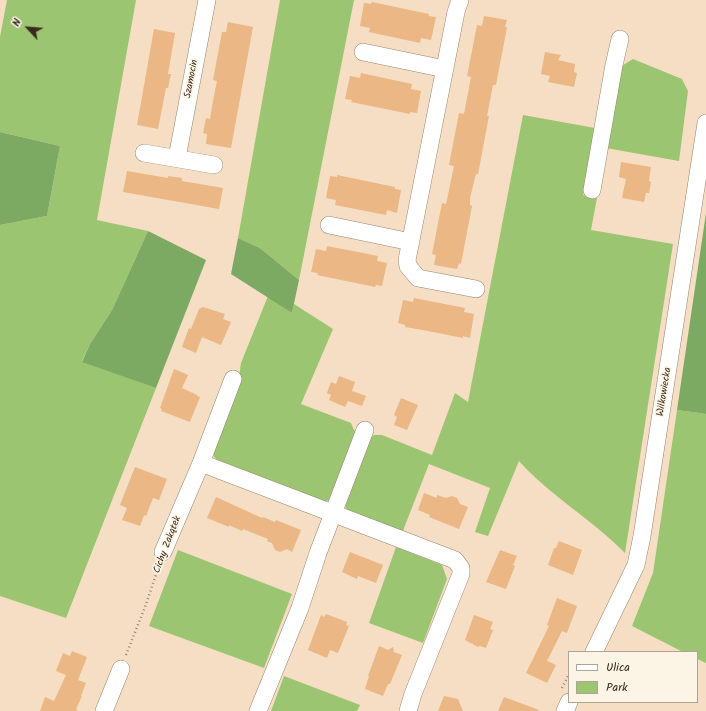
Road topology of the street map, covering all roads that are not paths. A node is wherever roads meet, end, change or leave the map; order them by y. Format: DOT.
graph roads {
  1 [pos="207,0"];
  2 [pos="460,0"];
  3 [pos="620,40"];
  4 [pos="363,52"];
  5 [pos="445,69"];
  6 [pos="706,123"];
  7 [pos="144,153"];
  8 [pos="177,158"];
  9 [pos="214,165"];
  10 [pos="592,190"];
  11 [pos="329,225"];
  12 [pos="411,242"];
  13 [pos="476,289"];
  14 [pos="233,379"];
  15 [pos="365,430"];
  16 [pos="201,463"];
  17 [pos="333,513"];
  18 [pos="163,552"];
  19 [pos="594,651"];
  20 [pos="121,669"];
  21 [pos="104,711"];
  22 [pos="258,711"];
  23 [pos="408,711"];
  1 -- 8 [label="street, Szamocin"];
  2 -- 5 [label="street"];
  3 -- 10 [label="street"];
  4 -- 5 [label="street"];
  5 -- 12 [label="street"];
  6 -- 19 [label="street, Wilkowiecka"];
  7 -- 8 [label="street"];
  8 -- 9 [label="street"];
  11 -- 12 [label="street"];
  12 -- 13 [label="street"];
  14 -- 16 [label="street, Cichy Zakątek"];
  15 -- 17 [label="street"];
  16 -- 17 [label="street"];
  16 -- 18 [label="street, Cichy Zakątek"];
  17 -- 22 [label="street"];
  17 -- 23 [label="street"];
  20 -- 21 [label="street"];
}
